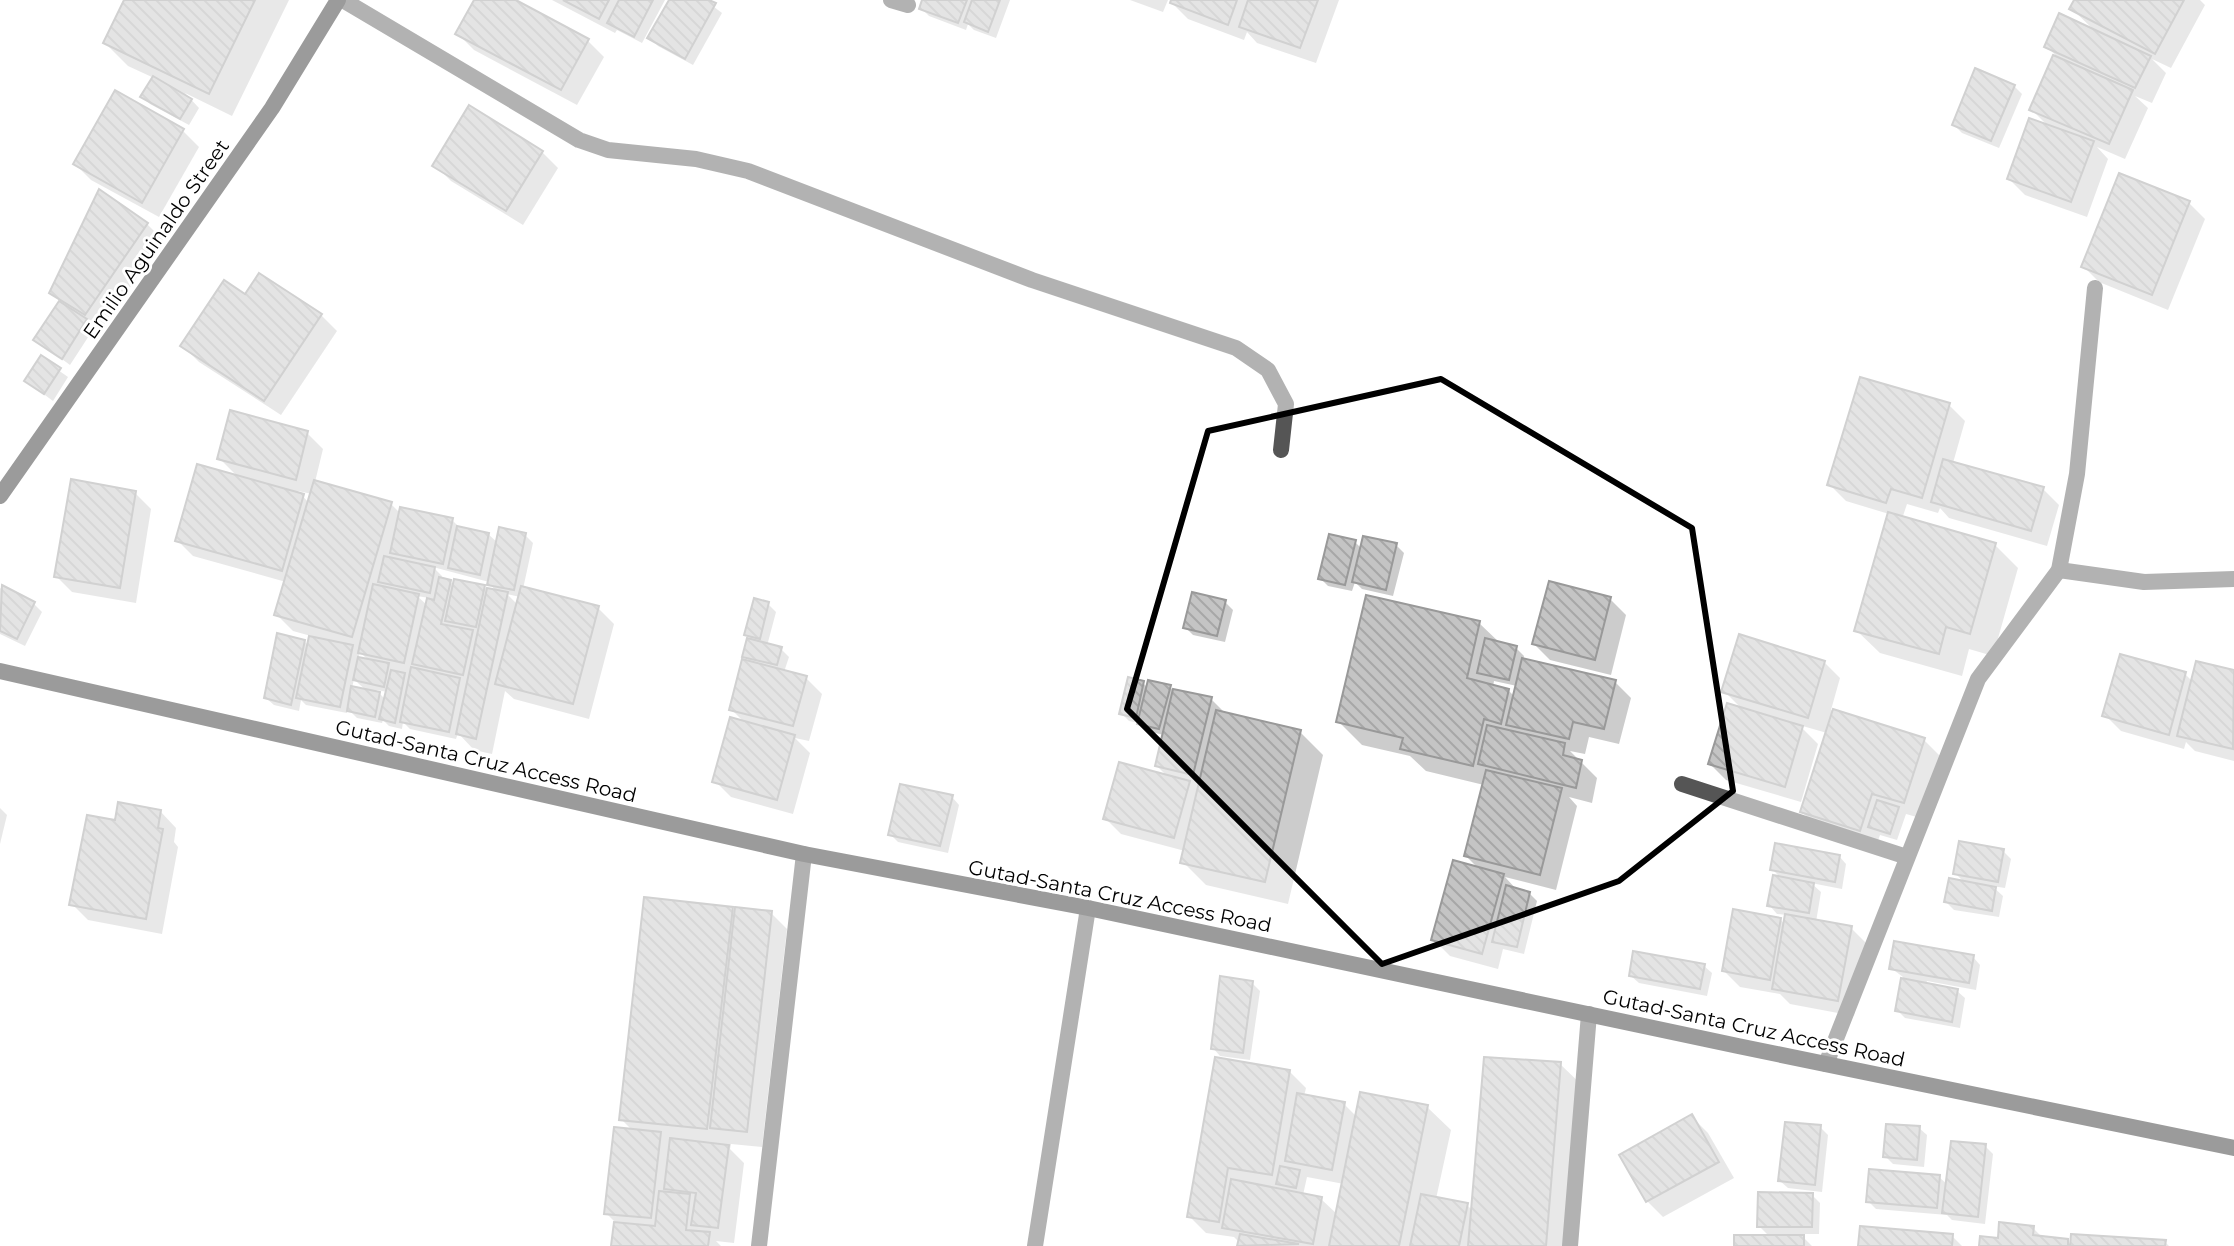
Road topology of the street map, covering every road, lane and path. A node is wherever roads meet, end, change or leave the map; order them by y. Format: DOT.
graph roads {
  1 [pos="340,0"];
  2 [pos="2095,288"];
  3 [pos="1281,450"];
  4 [pos="0,496"];
  5 [pos="2059,570"];
  6 [pos="2234,579"];
  7 [pos="0,671"];
  8 [pos="1682,784"];
  9 [pos="804,854"];
  10 [pos="1907,857"];
  11 [pos="1088,908"];
  12 [pos="1589,1014"];
  13 [pos="1826,1064"];
  14 [pos="2234,1148"];
  15 [pos="759,1246"];
  16 [pos="1035,1246"];
  17 [pos="1570,1246"];
  1 -- 3 [label="street"];
  1 -- 4 [label="main road, Emilio Aguinaldo Street"];
  2 -- 5 [label="street"];
  5 -- 6 [label="street"];
  5 -- 10 [label="street"];
  7 -- 9 [label="main road, Gutad-Santa Cruz Access Road"];
  8 -- 10 [label="street"];
  9 -- 11 [label="main road, Gutad-Santa Cruz Access Road"];
  9 -- 15 [label="street"];
  10 -- 13 [label="street"];
  11 -- 12 [label="main road, Gutad-Santa Cruz Access Road"];
  11 -- 16 [label="street"];
  12 -- 13 [label="main road, Gutad-Santa Cruz Access Road"];
  12 -- 17 [label="street"];
  13 -- 14 [label="main road, Gutad-Santa Cruz Access Road"];
}
